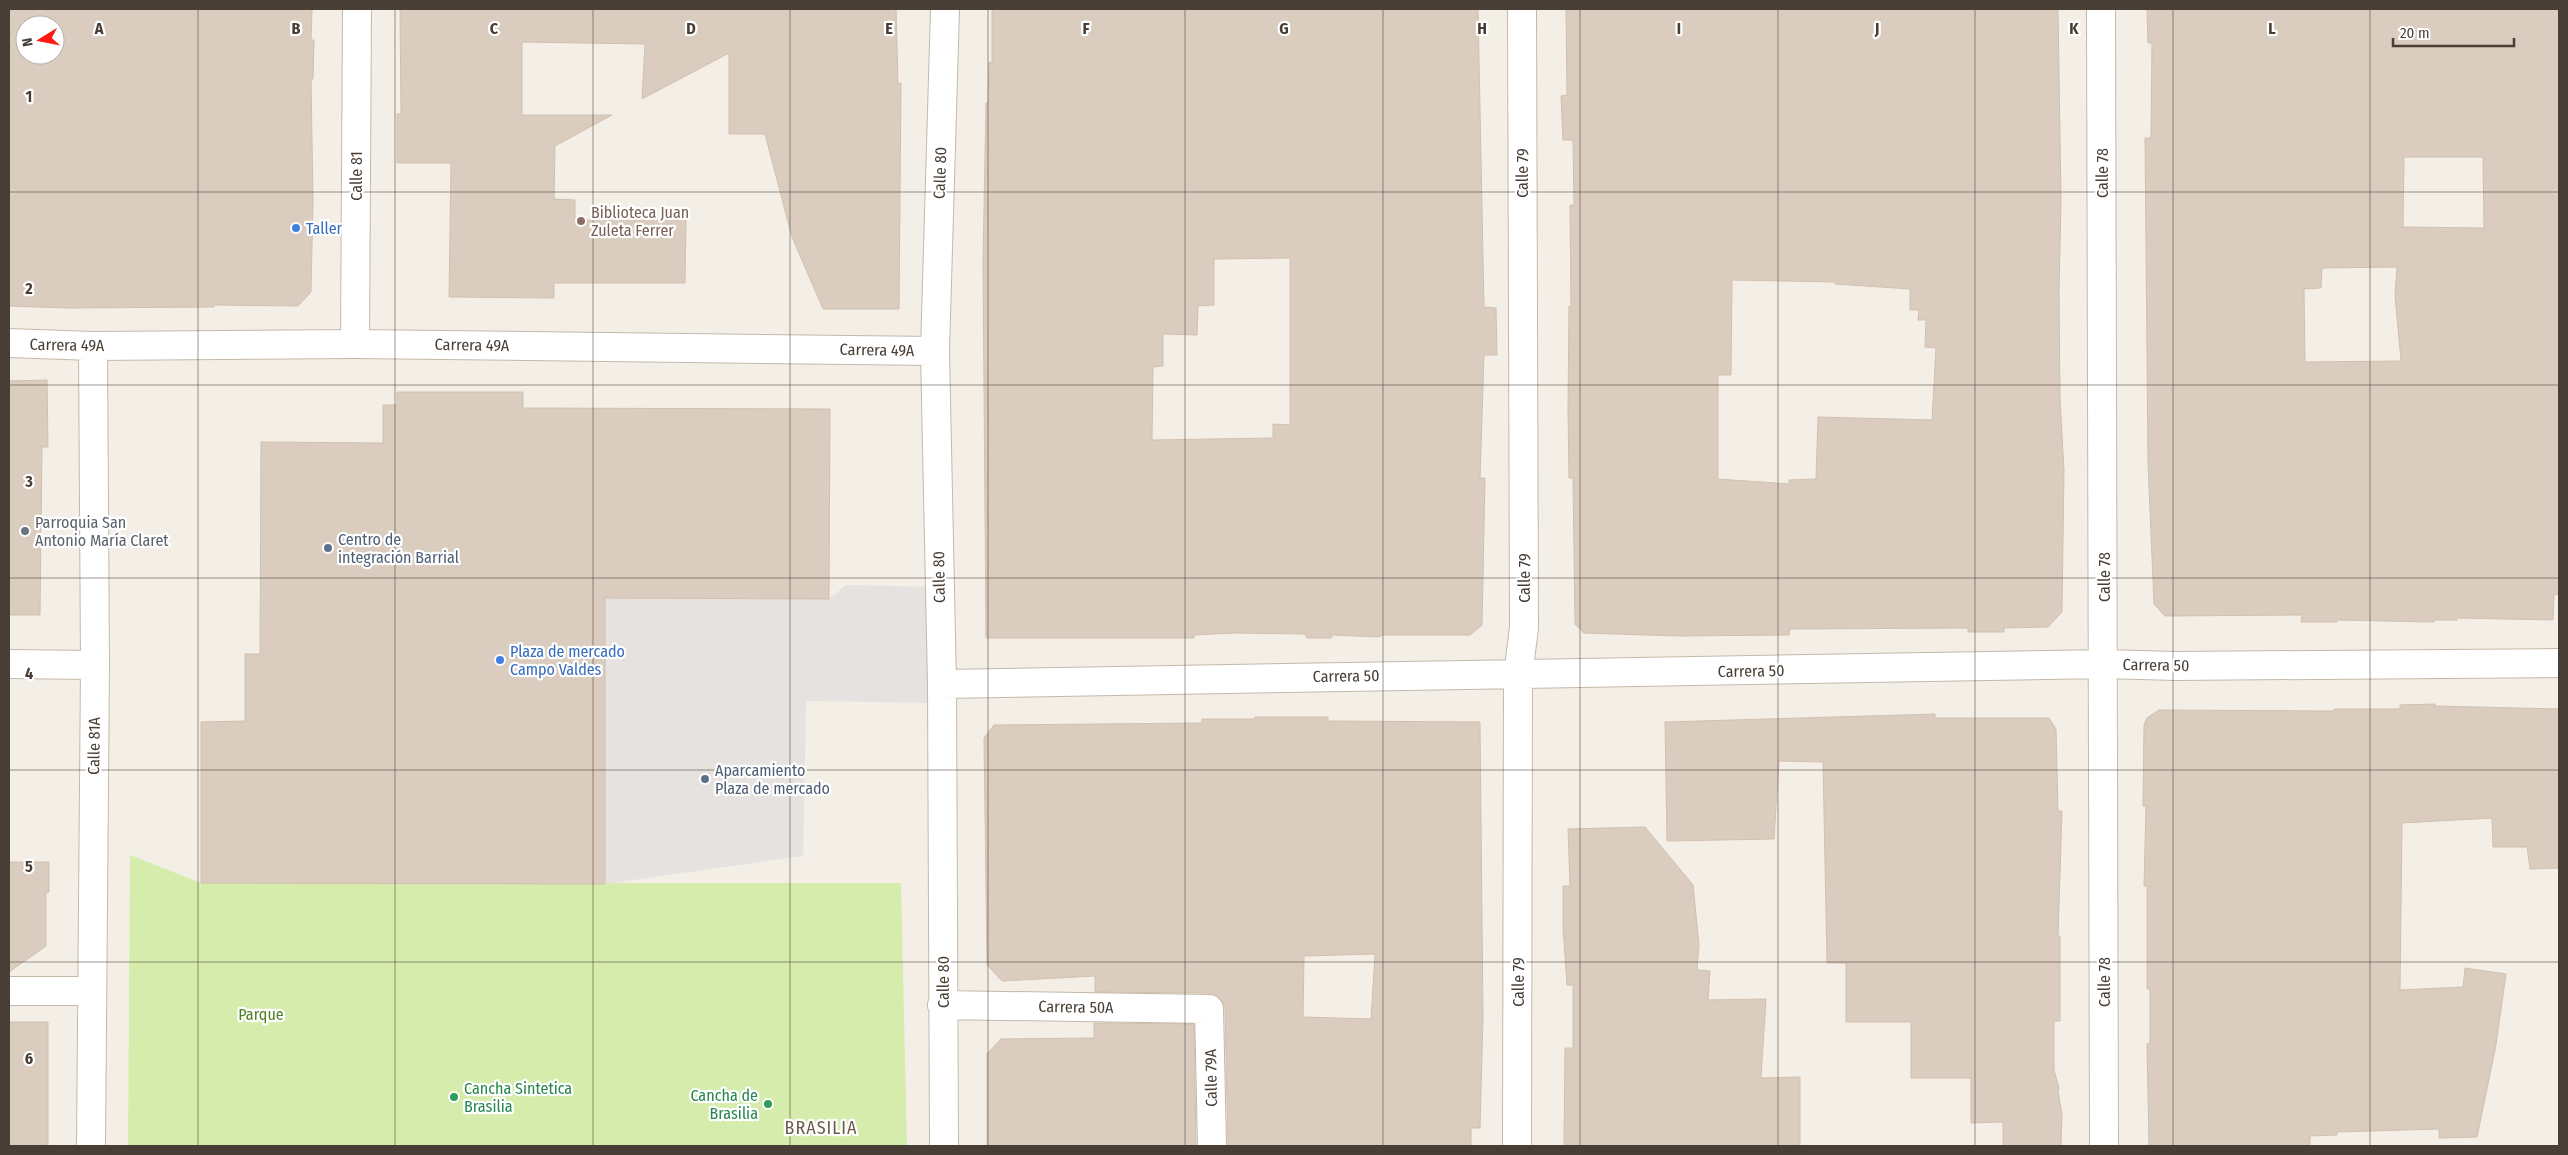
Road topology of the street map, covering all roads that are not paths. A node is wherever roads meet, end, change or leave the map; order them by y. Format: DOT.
graph roads {
  1 [pos="357,9"];
  2 [pos="945,9"];
  3 [pos="1522,9"];
  4 [pos="2101,9"];
  5 [pos="9,344"];
  6 [pos="355,344"];
  7 [pos="94,346"];
  8 [pos="935,351"];
  9 [pos="2559,663"];
  10 [pos="9,664"];
  11 [pos="2104,664"];
  12 [pos="95,665"];
  13 [pos="1518,676"];
  14 [pos="942,684"];
  15 [pos="9,991"];
  16 [pos="92,991"];
  17 [pos="942,1006"];
  18 [pos="1209,1010"];
  19 [pos="91,1146"];
  20 [pos="944,1146"];
  21 [pos="1212,1146"];
  22 [pos="1517,1146"];
  23 [pos="2104,1146"];
  1 -- 6 [label="street, Calle 81"];
  2 -- 8 [label="street, Calle 80"];
  3 -- 13 [label="street, Calle 79"];
  4 -- 11 [label="street, Calle 78"];
  5 -- 7 [label="street, Carrera 49A"];
  6 -- 7 [label="street, Carrera 49A"];
  6 -- 8 [label="street, Carrera 49A"];
  7 -- 12 [label="street, Calle 81A"];
  8 -- 14 [label="street, Calle 80"];
  9 -- 11 [label="street, Carrera 50"];
  10 -- 12 [label="street"];
  11 -- 13 [label="street, Carrera 50"];
  11 -- 23 [label="street, Calle 78"];
  12 -- 16 [label="street, Calle 81A"];
  13 -- 14 [label="street, Carrera 50"];
  13 -- 22 [label="street, Calle 79"];
  14 -- 17 [label="street, Calle 80"];
  15 -- 16 [label="street"];
  16 -- 19 [label="street, Calle 81A"];
  17 -- 18 [label="street, Carrera 50A"];
  17 -- 20 [label="street, Calle 80"];
  18 -- 21 [label="street, Calle 79A"];
}
